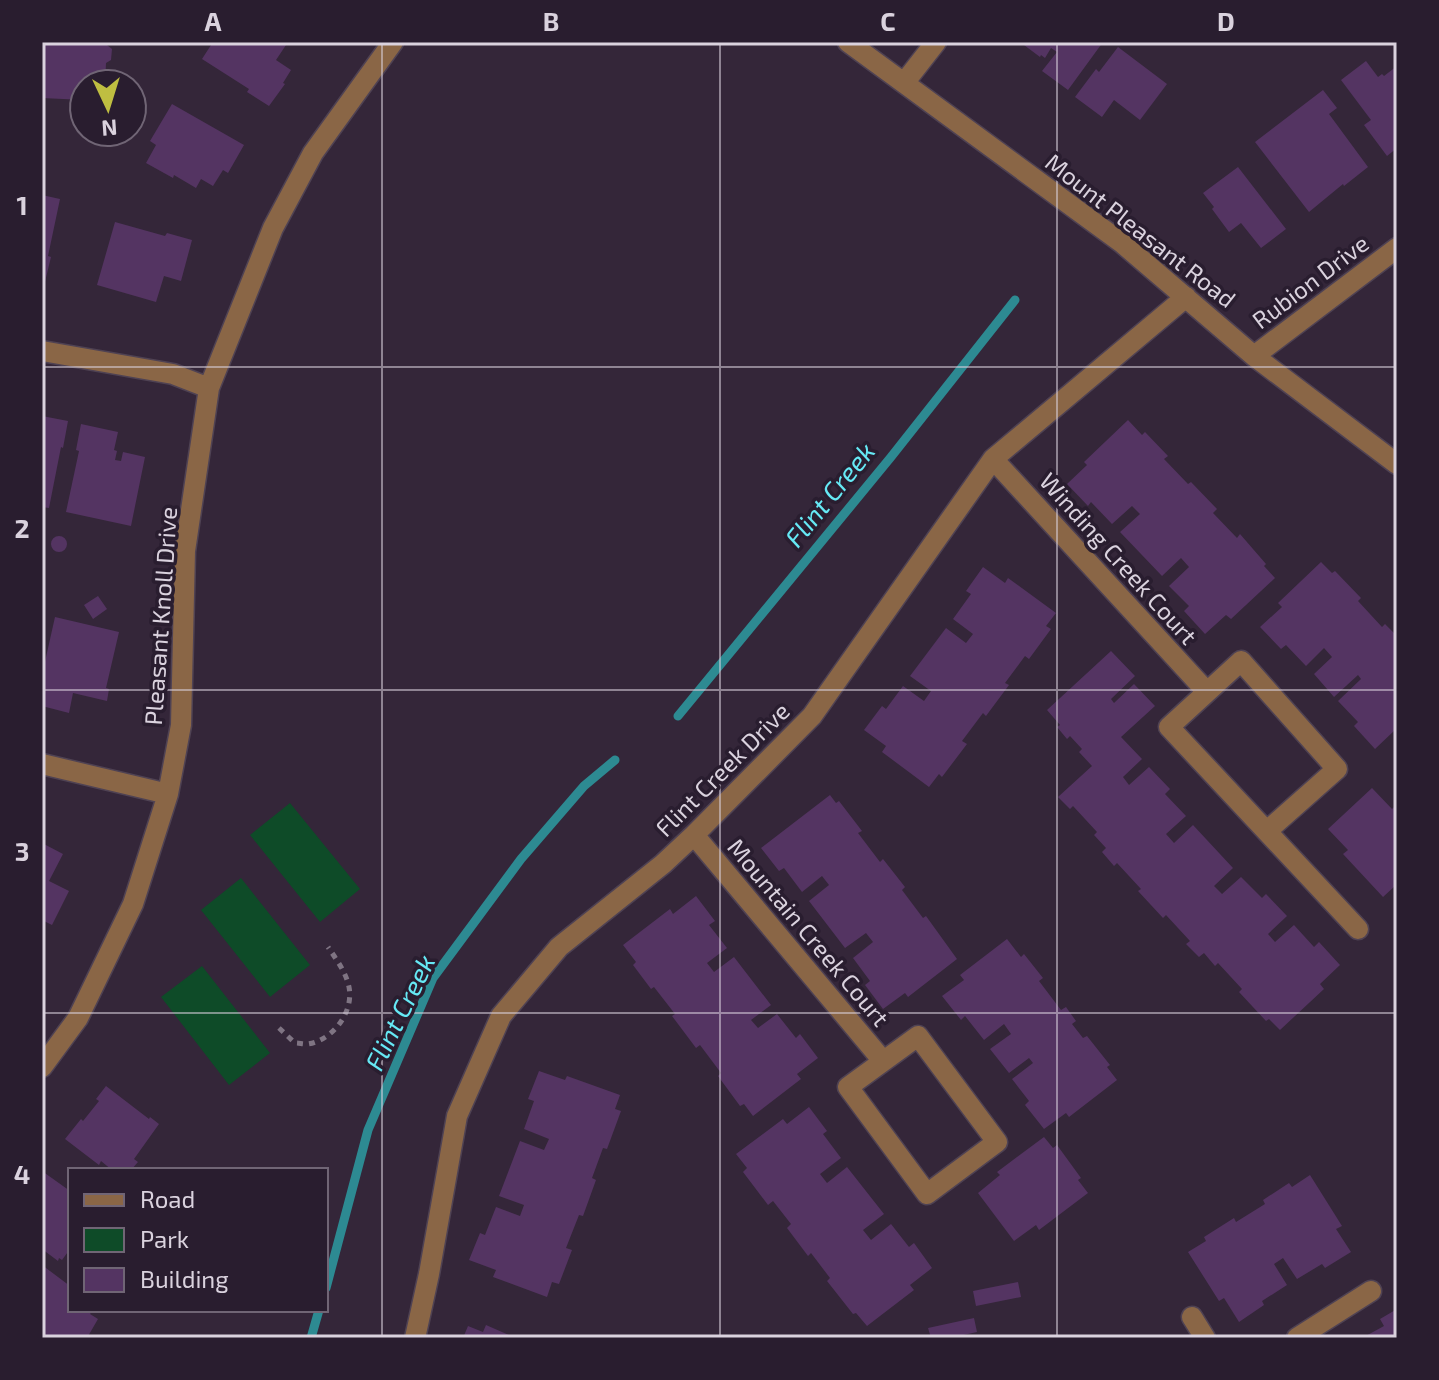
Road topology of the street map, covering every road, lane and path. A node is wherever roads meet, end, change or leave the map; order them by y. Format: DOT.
graph roads {
  1 [pos="393,42"];
  2 [pos="848,42"];
  3 [pos="936,42"];
  4 [pos="904,83"];
  5 [pos="1397,248"];
  6 [pos="1186,297"];
  7 [pos="42,351"];
  8 [pos="1254,356"];
  9 [pos="209,388"];
  10 [pos="993,459"];
  11 [pos="1397,464"];
  12 [pos="1207,692"];
  13 [pos="42,764"];
  14 [pos="168,794"];
  15 [pos="1267,831"];
  16 [pos="694,835"];
  17 [pos="1358,929"];
  18 [pos="328,947"];
  19 [pos="279,1028"];
  20 [pos="883,1061"];
  21 [pos="42,1067"];
  22 [pos="1371,1291"];
  23 [pos="1192,1317"];
  24 [pos="1306,1336"];
  25 [pos="415,1338"];
  26 [pos="1205,1338"];
  1 -- 9 [label="street, Pleasant Knoll Drive"];
  2 -- 4 [label="street, Mount Pleasant Road"];
  3 -- 4 [label="street"];
  4 -- 6 [label="street, Mount Pleasant Road"];
  5 -- 8 [label="street, Rubion Drive"];
  6 -- 8 [label="street, Mount Pleasant Road"];
  6 -- 10 [label="street, Flint Creek Drive"];
  7 -- 9 [label="street"];
  8 -- 11 [label="street, Mount Pleasant Road"];
  9 -- 14 [label="street, Pleasant Knoll Drive"];
  10 -- 12 [label="street, Winding Creek Court"];
  10 -- 16 [label="street, Flint Creek Drive"];
  12 -- 15 [label="street"];
  12 -- 15 [label="street"];
  13 -- 14 [label="street"];
  14 -- 21 [label="street, Pleasant Knoll Drive"];
  15 -- 17 [label="street"];
  16 -- 20 [label="street, Mountain Creek Court"];
  16 -- 25 [label="street, Flint Creek Drive"];
  18 -- 19 [label="path"];
  20 -- 20 [label="street, Mountain Creek Court"];
  22 -- 24 [label="street"];
  23 -- 26 [label="street"];
}
